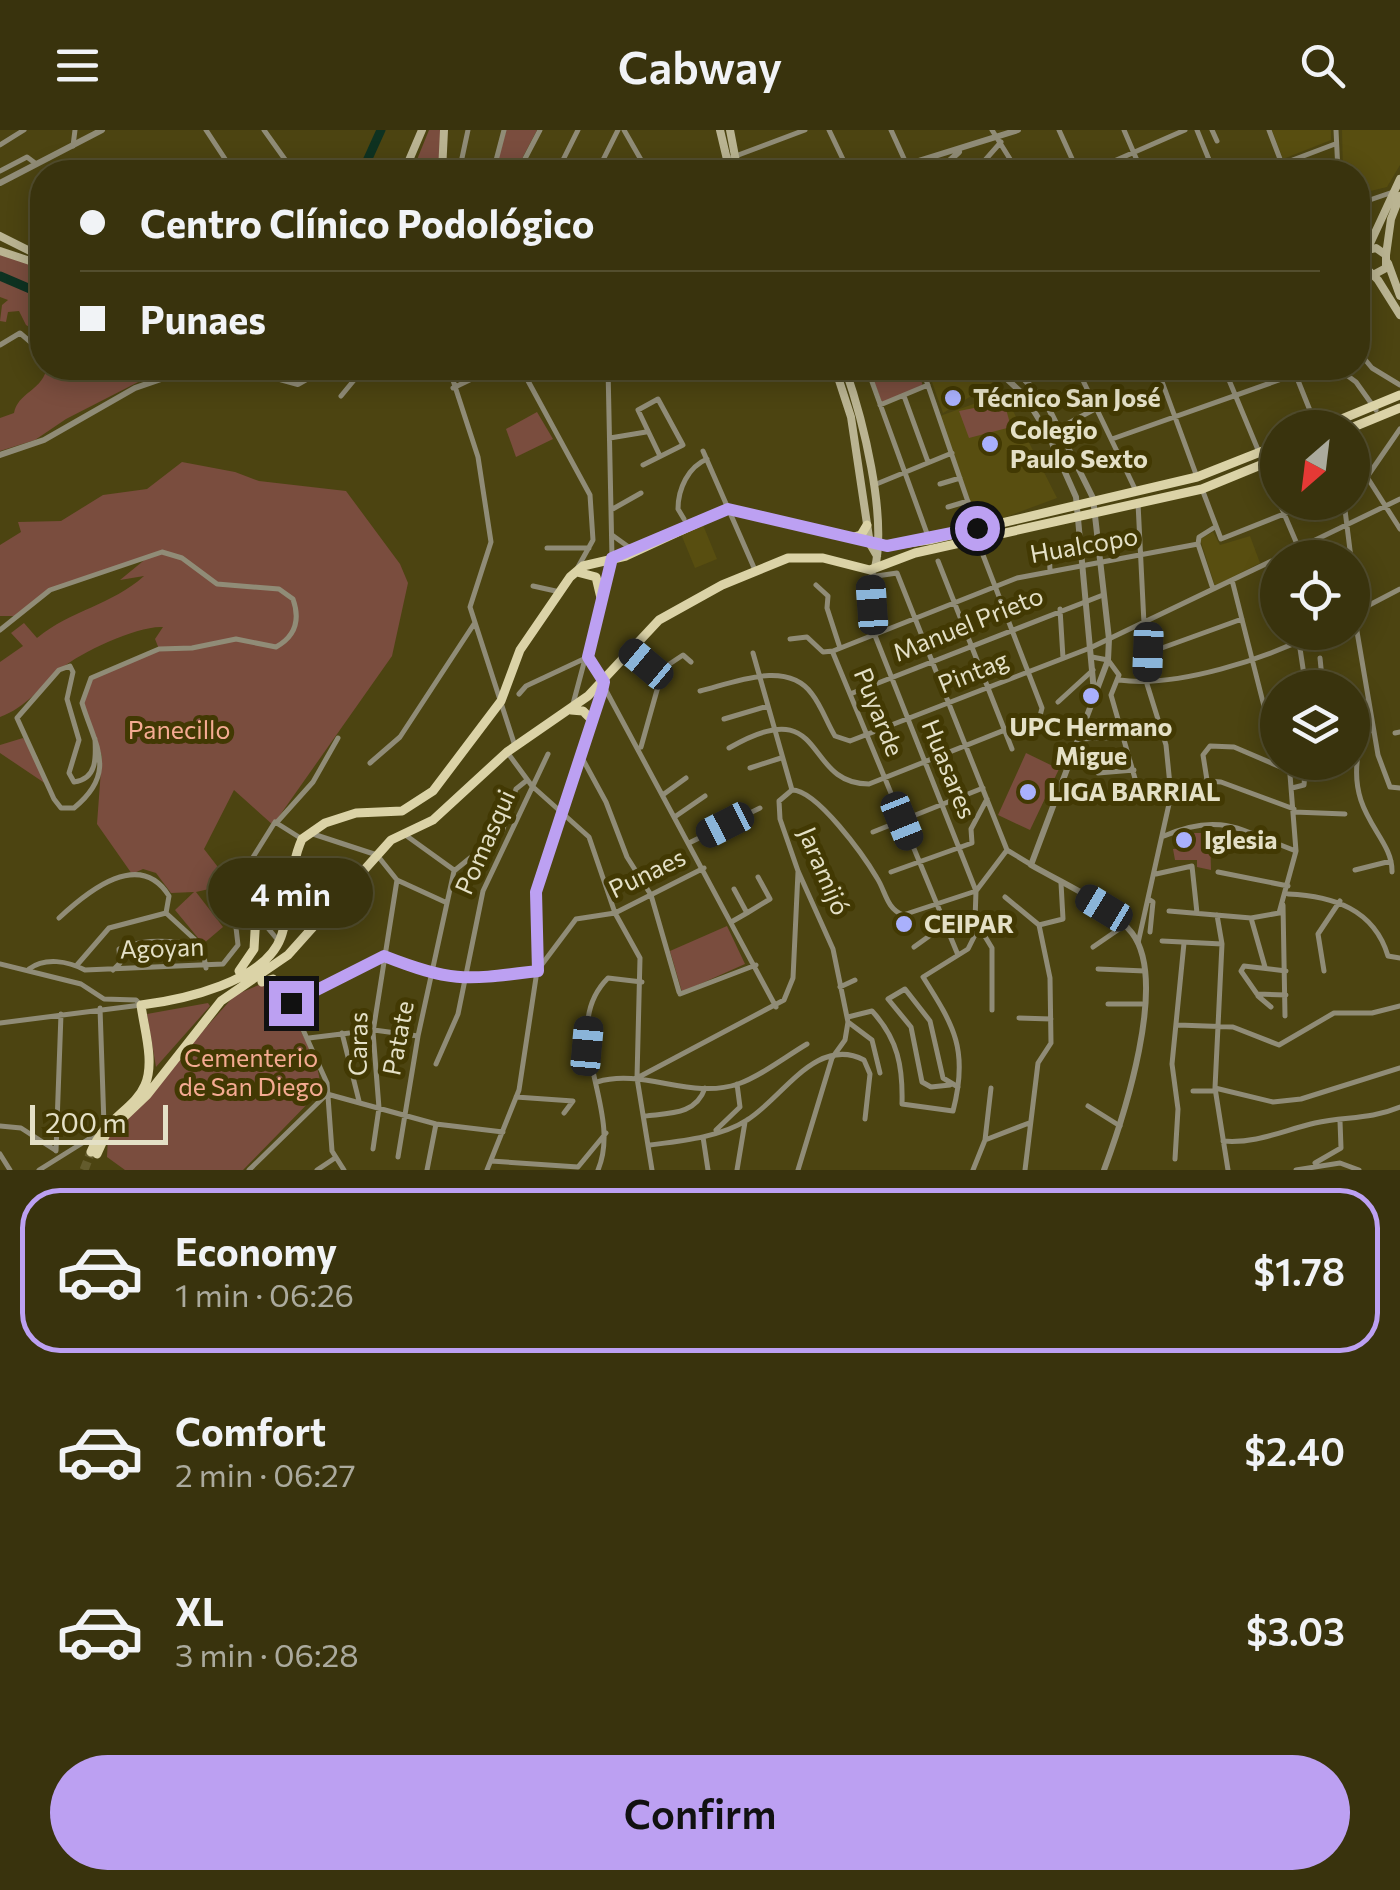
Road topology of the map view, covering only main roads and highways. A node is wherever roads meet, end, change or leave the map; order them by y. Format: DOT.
graph roads {
  1 [pos="424,130"];
  2 [pos="444,130"];
  3 [pos="720,130"];
  4 [pos="730,130"];
  5 [pos="730,159"];
  6 [pos="412,160"];
  7 [pos="443,160"];
  8 [pos="1400,179"];
  9 [pos="1396,194"];
  10 [pos="0,236"];
  11 [pos="1370,241"];
  12 [pos="0,251"];
  13 [pos="20,252"];
  14 [pos="1370,252"];
  15 [pos="30,254"];
  16 [pos="30,258"];
  17 [pos="1387,259"];
  18 [pos="1371,274"];
  19 [pos="1400,296"];
  20 [pos="1400,315"];
  21 [pos="845,380"];
  22 [pos="1400,395"];
  23 [pos="850,397"];
  24 [pos="1369,410"];
  25 [pos="1398,412"];
  26 [pos="1370,422"];
  27 [pos="1260,453"];
  28 [pos="1260,465"];
  29 [pos="1137,498"];
  30 [pos="1078,510"];
  31 [pos="868,525"];
  32 [pos="847,538"];
  33 [pos="875,548"];
  34 [pos="575,572"];
  35 [pos="872,573"];
  36 [pos="600,598"];
  37 [pos="571,710"];
  38 [pos="593,721"];
  39 [pos="256,914"];
  40 [pos="234,978"];
  41 [pos="245,987"];
  42 [pos="291,1003"];
  43 [pos="149,1066"];
  44 [pos="160,1076"];
  1 -- 6 [label="main road"];
  2 -- 7 [label="main road"];
  3 -- 5 [label="main road"];
  4 -- 5 [label="main road"];
  8 -- 9 [label="main road"];
  9 -- 11 [label="main road"];
  9 -- 17 [label="main road"];
  10 -- 13 [label="main road"];
  12 -- 13 [label="main road"];
  13 -- 15 [label="main road"];
  13 -- 16 [label="main road"];
  14 -- 17 [label="main road"];
  17 -- 18 [label="main road"];
  17 -- 19 [label="main road"];
  18 -- 20 [label="main road"];
  21 -- 23 [label="main road"];
  22 -- 24 [label="main road"];
  23 -- 31 [label="main road"];
  23 -- 33 [label="main road"];
  25 -- 26 [label="main road"];
  27 -- 29 [label="main road"];
  28 -- 29 [label="main road"];
  29 -- 30 [label="main road"];
  30 -- 33 [label="main road"];
  30 -- 35 [label="main road"];
  31 -- 32 [label="main road"];
  31 -- 33 [label="main road"];
  32 -- 33 [label="main road"];
  32 -- 34 [label="main road"];
  33 -- 35 [label="main road"];
  34 -- 36 [label="main road"];
  34 -- 40 [label="main road"];
  35 -- 37 [label="main road"];
  37 -- 38 [label="main road"];
  37 -- 41 [label="main road"];
  39 -- 40 [label="main road"];
  40 -- 43 [label="main road"];
  41 -- 42 [label="main road"];
  41 -- 44 [label="main road"];
  43 -- 44 [label="main road"];
  43 -- 44 [label="main road"];
}
